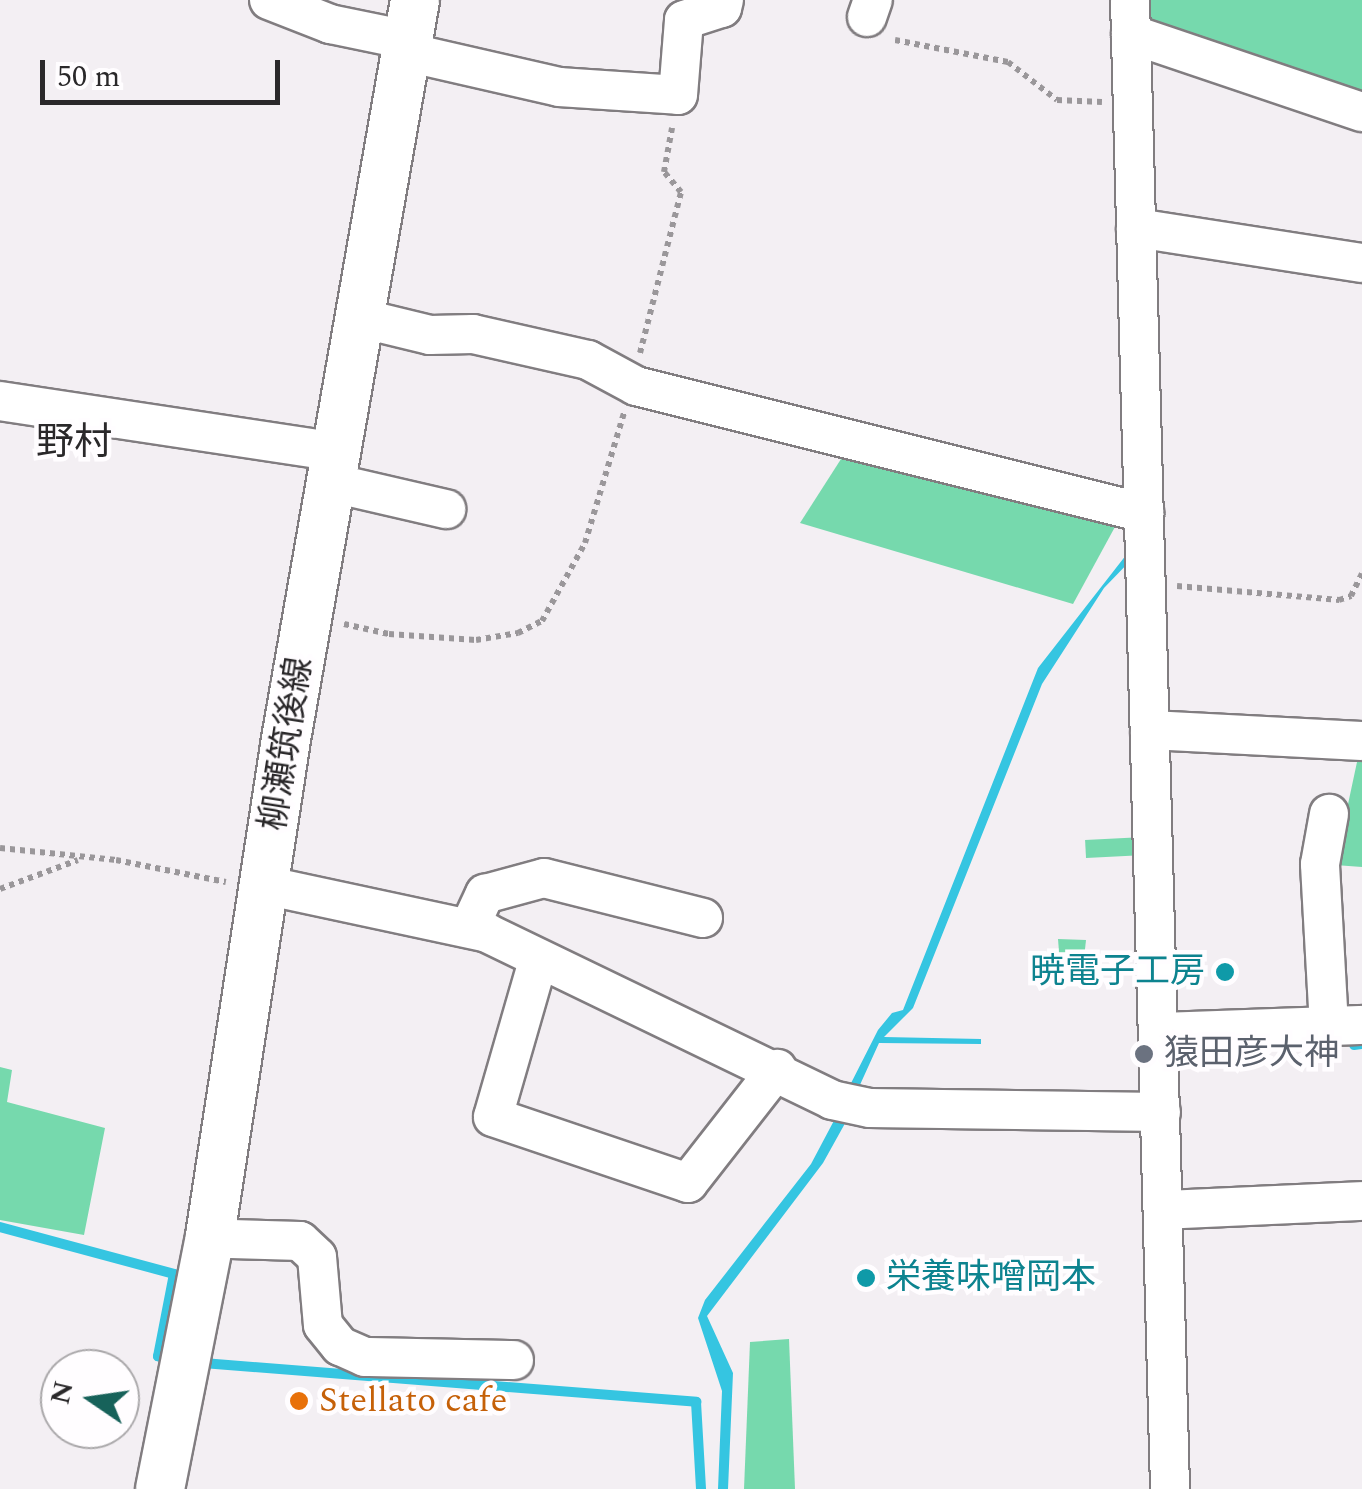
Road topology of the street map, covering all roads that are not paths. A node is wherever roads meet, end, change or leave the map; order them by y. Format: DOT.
graph roads {
  1 [pos="269,0"];
  2 [pos="724,0"];
  3 [pos="1130,17"];
  4 [pos="416,32"];
  5 [pos="1362,112"];
  6 [pos="1136,228"];
  7 [pos="1362,263"];
  8 [pos="360,318"];
  9 [pos="0,401"];
  10 [pos="342,469"];
  11 [pos="446,509"];
  12 [pos="1144,513"];
  13 [pos="1150,730"];
  14 [pos="1362,741"];
  15 [pos="1329,814"];
  16 [pos="252,885"];
  17 [pos="704,918"];
  18 [pos="469,928"];
  19 [pos="538,961"];
  20 [pos="1345,1026"];
  21 [pos="1159,1032"];
  22 [pos="778,1070"];
  23 [pos="1161,1112"];
  24 [pos="1362,1201"];
  25 [pos="1163,1210"];
  26 [pos="231,1240"];
  27 [pos="514,1360"];
  28 [pos="160,1489"];
  29 [pos="1170,1489"];
  1 -- 4 [label="street"];
  2 -- 4 [label="street"];
  3 -- 5 [label="street"];
  3 -- 6 [label="street"];
  4 -- 8 [label="main road, 柳瀬筑後線"];
  6 -- 7 [label="street"];
  6 -- 12 [label="street"];
  8 -- 10 [label="main road, 柳瀬筑後線"];
  8 -- 12 [label="street"];
  9 -- 10 [label="street"];
  10 -- 11 [label="street"];
  10 -- 16 [label="main road, 柳瀬筑後線"];
  12 -- 13 [label="street"];
  13 -- 14 [label="street"];
  13 -- 21 [label="street"];
  15 -- 20 [label="street"];
  16 -- 18 [label="street"];
  16 -- 28 [label="main road, 柳瀬筑後線"];
  17 -- 18 [label="street"];
  18 -- 19 [label="street"];
  19 -- 22 [label="street"];
  19 -- 22 [label="street"];
  20 -- 21 [label="street"];
  21 -- 23 [label="street"];
  22 -- 23 [label="street"];
  23 -- 25 [label="street"];
  24 -- 25 [label="street"];
  25 -- 29 [label="street"];
  26 -- 27 [label="street"];
}
